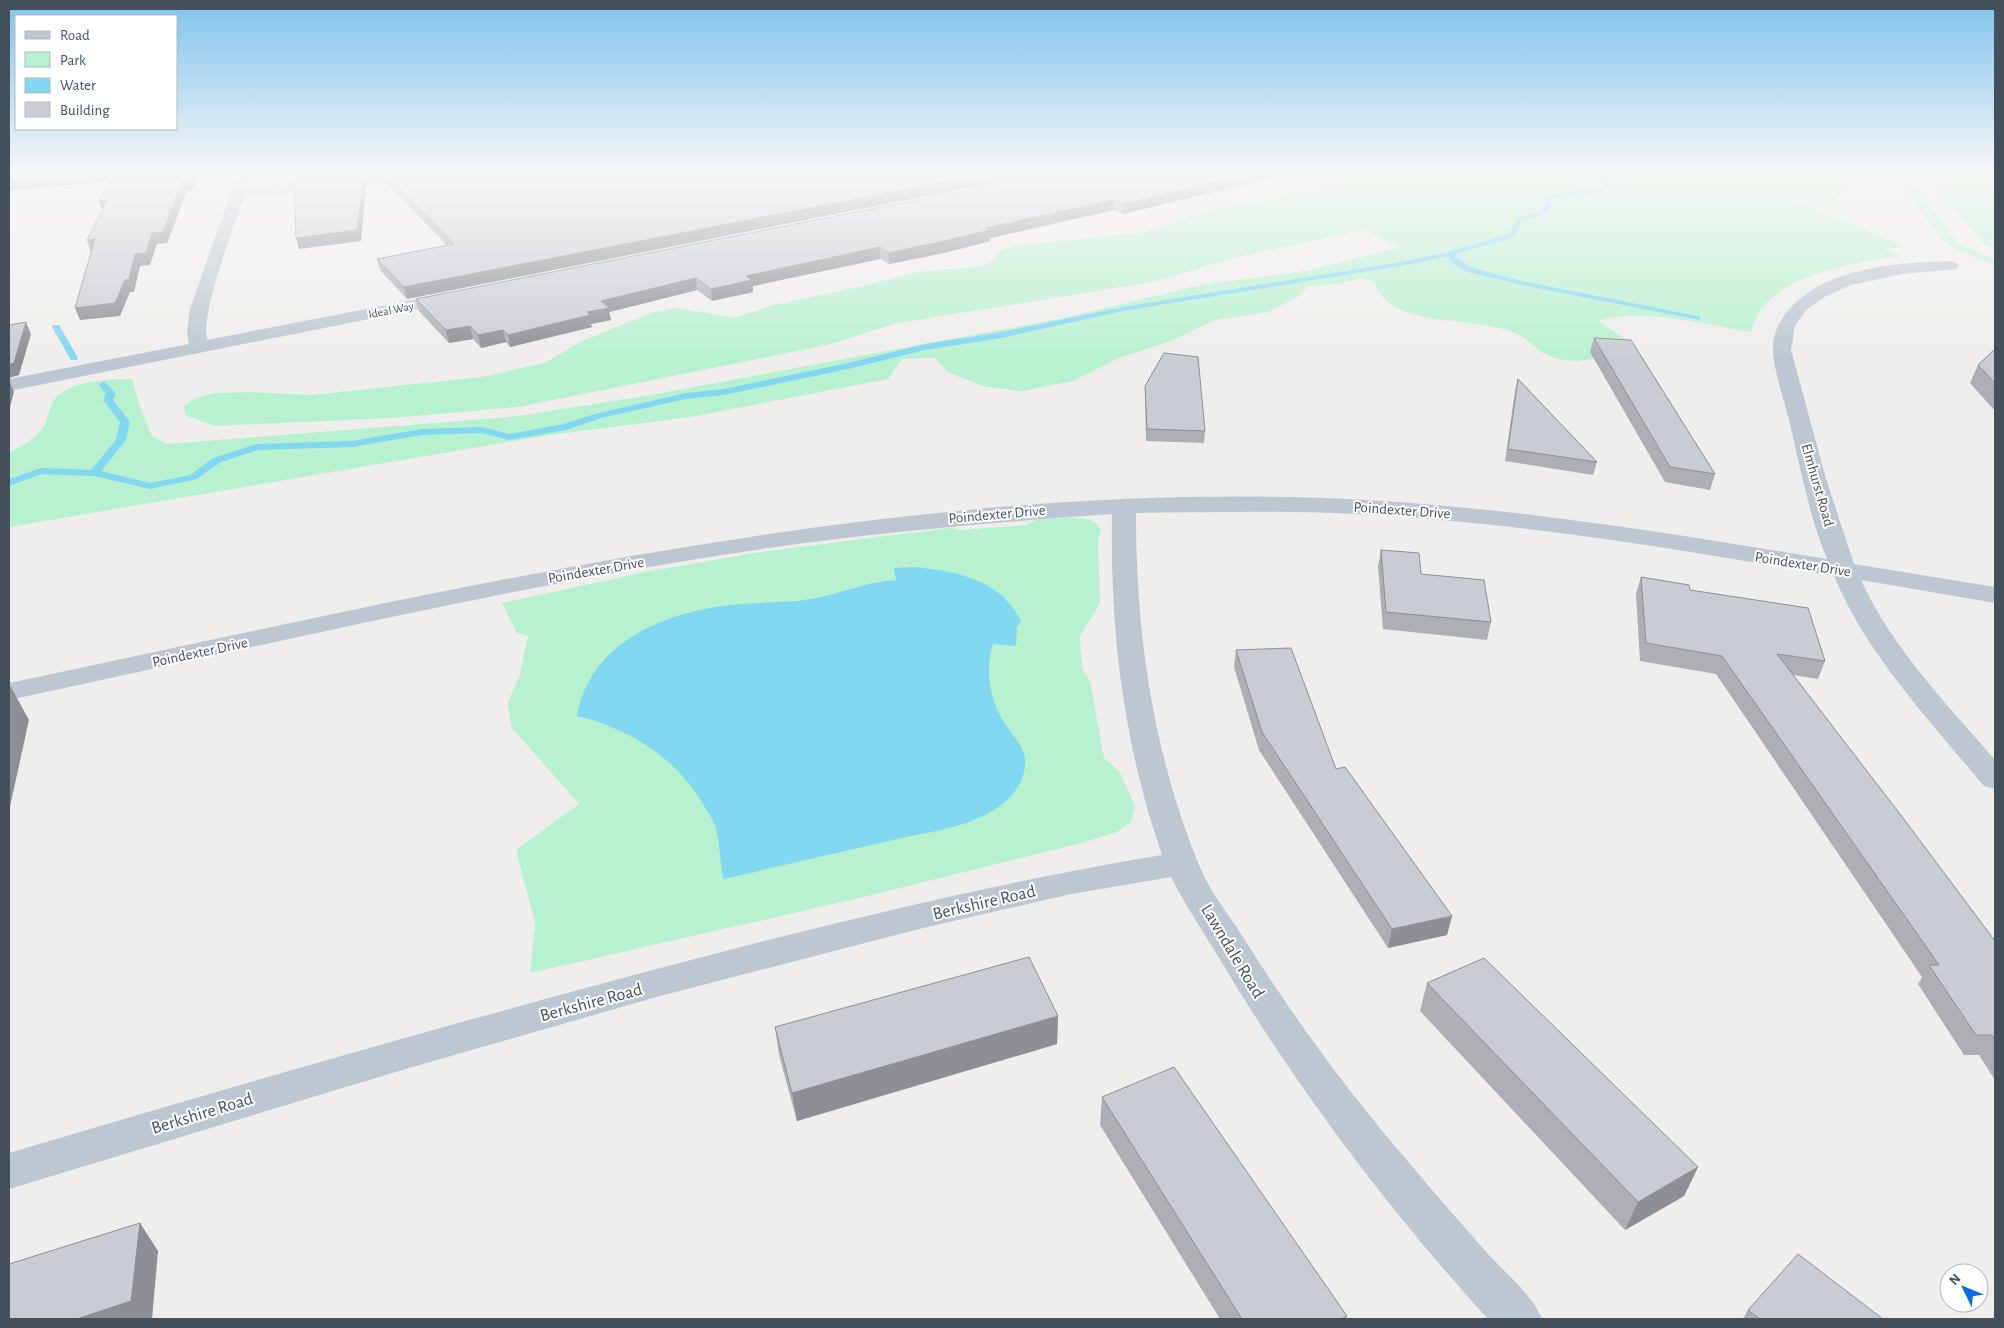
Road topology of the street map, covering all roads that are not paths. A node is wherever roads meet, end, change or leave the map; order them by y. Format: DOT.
graph roads {
  1 [pos="224,237"];
  2 [pos="1937,262"];
  3 [pos="470,294"];
  4 [pos="200,348"];
  5 [pos="9,385"];
  6 [pos="1124,506"];
  7 [pos="1846,571"];
  8 [pos="1995,595"];
  9 [pos="9,692"];
  10 [pos="1995,779"];
  11 [pos="1182,864"];
  12 [pos="9,1171"];
  13 [pos="1519,1319"];
  1 -- 4 [label="street"];
  2 -- 7 [label="street, Elmhurst Road"];
  3 -- 4 [label="street, Ideal Way"];
  4 -- 5 [label="street, Ideal Way"];
  6 -- 7 [label="street, Poindexter Drive"];
  6 -- 9 [label="street, Poindexter Drive"];
  6 -- 11 [label="street, Lawndale Road"];
  7 -- 8 [label="street, Poindexter Drive"];
  7 -- 10 [label="street, Elmhurst Road"];
  11 -- 12 [label="street, Berkshire Road"];
  11 -- 13 [label="street, Lawndale Road"];
}
